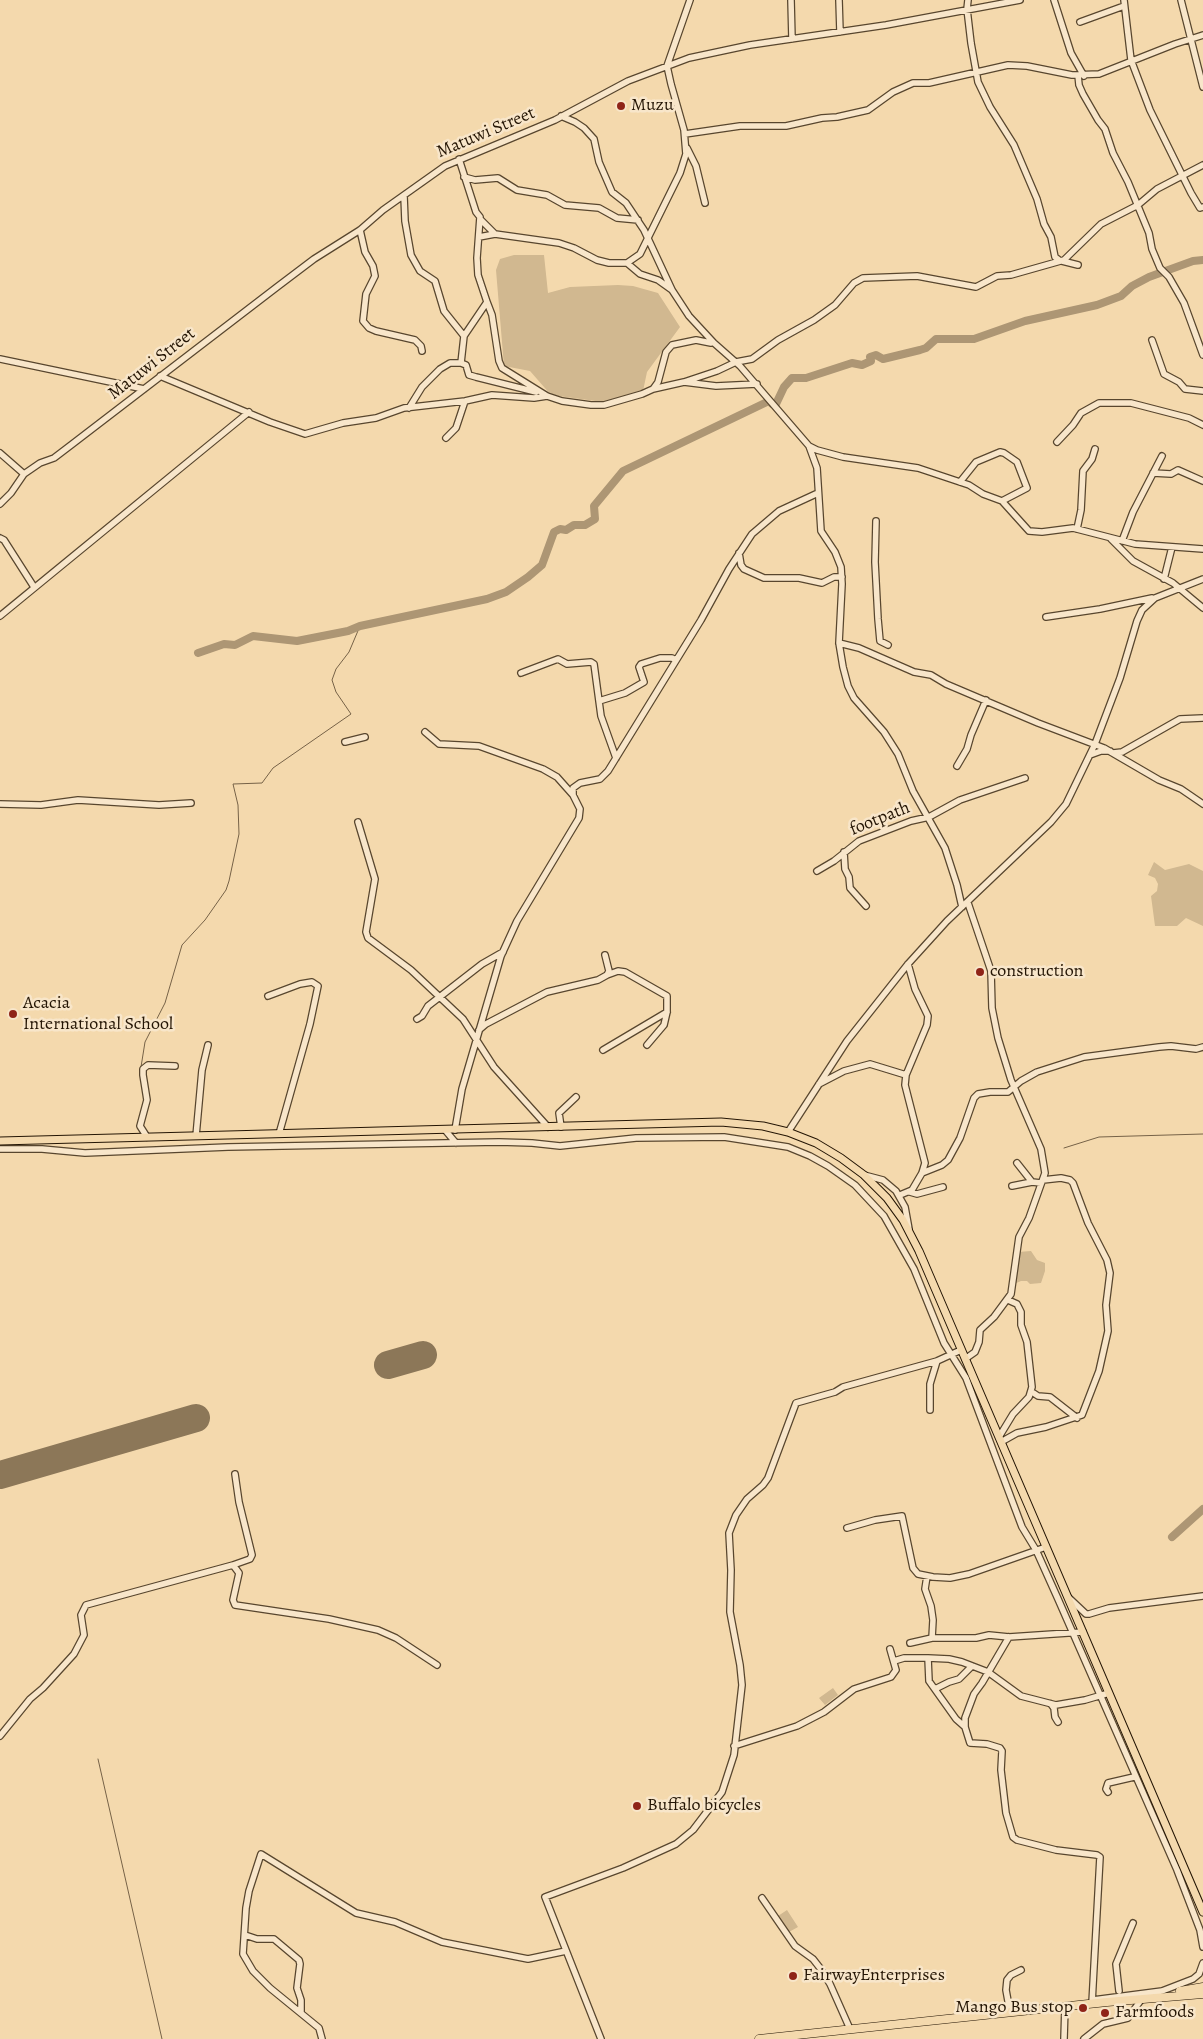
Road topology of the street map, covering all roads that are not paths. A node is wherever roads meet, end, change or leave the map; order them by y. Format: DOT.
graph roads {
  1 [pos="690,0"];
  2 [pos="791,0"];
  3 [pos="838,0"];
  4 [pos="968,0"];
  5 [pos="1020,0"];
  6 [pos="1054,0"];
  7 [pos="1181,0"];
  8 [pos="1124,3"];
  9 [pos="967,9"];
  10 [pos="1080,22"];
  11 [pos="840,32"];
  12 [pos="1202,35"];
  13 [pos="1192,38"];
  14 [pos="792,39"];
  15 [pos="1131,60"];
  16 [pos="668,66"];
  17 [pos="976,71"];
  18 [pos="1081,75"];
  19 [pos="1203,87"];
  20 [pos="561,116"];
  21 [pos="685,134"];
  22 [pos="686,147"];
  23 [pos="459,159"];
  24 [pos="1203,165"];
  25 [pos="464,177"];
  26 [pos="1183,177"];
  27 [pos="404,196"];
  28 [pos="705,203"];
  29 [pos="1138,205"];
  30 [pos="1203,208"];
  31 [pos="480,220"];
  32 [pos="638,220"];
  33 [pos="360,230"];
  34 [pos="495,234"];
  35 [pos="479,237"];
  36 [pos="649,238"];
  37 [pos="1060,260"];
  38 [pos="627,263"];
  39 [pos="1078,265"];
  40 [pos="672,290"];
  41 [pos="487,302"];
  42 [pos="464,336"];
  43 [pos="1152,340"];
  44 [pos="714,343"];
  45 [pos="422,351"];
  46 [pos="1203,355"];
  47 [pos="0,359"];
  48 [pos="736,362"];
  49 [pos="461,363"];
  50 [pos="160,376"];
  51 [pos="684,382"];
  52 [pos="757,384"];
  53 [pos="144,389"];
  54 [pos="653,389"];
  55 [pos="1203,391"];
  56 [pos="544,395"];
  57 [pos="465,401"];
  58 [pos="409,408"];
  59 [pos="249,412"];
  60 [pos="1203,425"];
  61 [pos="446,438"];
  62 [pos="1057,442"];
  63 [pos="809,446"];
  64 [pos="1095,449"];
  65 [pos="0,453"];
  66 [pos="1162,456"];
  67 [pos="1152,473"];
  68 [pos="24,474"];
  69 [pos="1203,481"];
  70 [pos="960,482"];
  71 [pos="818,493"];
  72 [pos="1002,501"];
  73 [pos="0,504"];
  74 [pos="876,521"];
  75 [pos="1077,529"];
  76 [pos="0,538"];
  77 [pos="1111,539"];
  78 [pos="1122,541"];
  79 [pos="1172,547"];
  80 [pos="1203,549"];
  81 [pos="739,553"];
  82 [pos="842,577"];
  83 [pos="1164,579"];
  84 [pos="1203,579"];
  85 [pos="34,587"];
  86 [pos="1179,588"];
  87 [pos="1155,598"];
  88 [pos="1203,608"];
  89 [pos="0,616"];
  90 [pos="1046,617"];
  91 [pos="839,643"];
  92 [pos="888,645"];
  93 [pos="676,660"];
  94 [pos="521,673"];
  95 [pos="599,700"];
  96 [pos="986,700"];
  97 [pos="1203,718"];
  98 [pos="425,732"];
  99 [pos="365,736"];
  100 [pos="345,742"];
  101 [pos="1095,744"];
  102 [pos="1112,752"];
  103 [pos="1090,755"];
  104 [pos="616,758"];
  105 [pos="957,766"];
  106 [pos="1025,778"];
  107 [pos="573,795"];
  108 [pos="191,802"];
  109 [pos="0,804"];
  110 [pos="1203,804"];
  111 [pos="929,817"];
  112 [pos="358,822"];
  113 [pos="844,852"];
  114 [pos="817,871"];
  115 [pos="965,905"];
  116 [pos="866,906"];
  117 [pos="503,952"];
  118 [pos="605,955"];
  119 [pos="908,964"];
  120 [pos="607,975"];
  121 [pos="268,996"];
  122 [pos="439,998"];
  123 [pos="668,1012"];
  124 [pos="417,1019"];
  125 [pos="479,1030"];
  126 [pos="476,1038"];
  127 [pos="208,1045"];
  128 [pos="647,1045"];
  129 [pos="1203,1047"];
  130 [pos="603,1050"];
  131 [pos="175,1066"];
  132 [pos="906,1075"];
  133 [pos="817,1085"];
  134 [pos="1014,1088"];
  135 [pos="576,1097"];
  136 [pos="548,1127"];
  137 [pos="561,1127"];
  138 [pos="445,1130"];
  139 [pos="455,1130"];
  140 [pos="788,1132"];
  141 [pos="280,1134"];
  142 [pos="196,1136"];
  143 [pos="147,1137"];
  144 [pos="0,1141"];
  145 [pos="456,1143"];
  146 [pos="0,1148"];
  147 [pos="1017,1163"];
  148 [pos="922,1173"];
  149 [pos="864,1175"];
  150 [pos="1042,1181"];
  151 [pos="1032,1182"];
  152 [pos="1012,1186"];
  153 [pos="943,1188"];
  154 [pos="910,1192"];
  155 [pos="900,1196"];
  156 [pos="910,1231"];
  157 [pos="1008,1300"];
  158 [pos="961,1350"];
  159 [pos="951,1355"];
  160 [pos="965,1359"];
  161 [pos="937,1361"];
  162 [pos="1032,1392"];
  163 [pos="930,1410"];
  164 [pos="1077,1418"];
  165 [pos="1000,1439"];
  166 [pos="235,1474"];
  167 [pos="847,1528"];
  168 [pos="1046,1546"];
  169 [pos="1036,1550"];
  170 [pos="233,1565"];
  171 [pos="927,1576"];
  172 [pos="1203,1596"];
  173 [pos="1067,1597"];
  174 [pos="1086,1614"];
  175 [pos="1077,1618"];
  176 [pos="1083,1632"];
  177 [pos="1073,1634"];
  178 [pos="1008,1637"];
  179 [pos="932,1638"];
  180 [pos="910,1643"];
  181 [pos="890,1650"];
  182 [pos="928,1658"];
  183 [pos="894,1661"];
  184 [pos="436,1664"];
  185 [pos="972,1666"];
  186 [pos="988,1672"];
  187 [pos="935,1689"];
  188 [pos="1109,1693"];
  189 [pos="1100,1696"];
  190 [pos="1049,1703"];
  191 [pos="1058,1722"];
  192 [pos="965,1727"];
  193 [pos="0,1736"];
  194 [pos="734,1746"];
  195 [pos="1134,1777"];
  196 [pos="1108,1792"];
  197 [pos="762,1898"];
  198 [pos="1203,1912"];
  199 [pos="1133,1923"];
  200 [pos="245,1935"];
  201 [pos="1203,1947"];
  202 [pos="566,1951"];
  203 [pos="1203,1963"];
  204 [pos="1021,1970"];
  205 [pos="1203,1988"];
  206 [pos="1119,1991"];
  207 [pos="1203,1994"];
  208 [pos="1141,2000"];
  209 [pos="1092,2001"];
  210 [pos="1107,2002"];
  211 [pos="1065,2006"];
  212 [pos="1010,2012"];
  213 [pos="302,2013"];
  214 [pos="850,2029"];
  215 [pos="322,2039"];
  216 [pos="601,2039"];
  217 [pos="760,2039"];
  218 [pos="1064,2039"];
  219 [pos="1084,2039"];
  1 -- 16 [label="street"];
  2 -- 14 [label="street"];
  3 -- 11 [label="street"];
  4 -- 9 [label="street"];
  5 -- 9 [label="street, Matuwi Street"];
  6 -- 18 [label="street"];
  7 -- 13 [label="street"];
  8 -- 10 [label="street"];
  8 -- 15 [label="street"];
  9 -- 11 [label="street, Matuwi Street"];
  9 -- 17 [label="street"];
  11 -- 14 [label="street, Matuwi Street"];
  12 -- 13 [label="street"];
  13 -- 15 [label="street"];
  13 -- 19 [label="street"];
  14 -- 16 [label="street, Matuwi Street"];
  15 -- 18 [label="street"];
  15 -- 26 [label="street"];
  16 -- 20 [label="street, Matuwi Street"];
  16 -- 21 [label="street"];
  17 -- 18 [label="street"];
  17 -- 21 [label="street"];
  17 -- 37 [label="street"];
  18 -- 29 [label="street"];
  20 -- 23 [label="street, Matuwi Street"];
  20 -- 32 [label="street"];
  21 -- 22 [label="street"];
  22 -- 28 [label="street"];
  22 -- 36 [label="street"];
  23 -- 25 [label="street"];
  23 -- 27 [label="street, Matuwi Street"];
  24 -- 26 [label="street"];
  25 -- 31 [label="street"];
  25 -- 32 [label="street"];
  26 -- 29 [label="street"];
  26 -- 30 [label="street"];
  27 -- 33 [label="street, Matuwi Street"];
  27 -- 42 [label="street"];
  29 -- 37 [label="street"];
  29 -- 46 [label="street"];
  31 -- 34 [label="street"];
  31 -- 35 [label="street"];
  32 -- 36 [label="street"];
  33 -- 45 [label="street"];
  33 -- 50 [label="street, Matuwi Street"];
  34 -- 35 [label="street"];
  34 -- 38 [label="street"];
  35 -- 41 [label="street"];
  36 -- 38 [label="street"];
  36 -- 40 [label="street"];
  37 -- 39 [label="street"];
  37 -- 48 [label="street"];
  38 -- 40 [label="street"];
  40 -- 44 [label="street"];
  41 -- 42 [label="street"];
  41 -- 56 [label="street"];
  42 -- 49 [label="street"];
  43 -- 55 [label="street"];
  44 -- 48 [label="street"];
  44 -- 54 [label="street"];
  47 -- 53 [label="street"];
  48 -- 51 [label="street"];
  48 -- 52 [label="street"];
  49 -- 56 [label="street"];
  49 -- 58 [label="street"];
  50 -- 53 [label="street, Matuwi Street"];
  50 -- 59 [label="street"];
  51 -- 52 [label="street"];
  51 -- 54 [label="street"];
  52 -- 63 [label="street"];
  53 -- 68 [label="street, Matuwi Street"];
  54 -- 56 [label="street"];
  56 -- 57 [label="street"];
  57 -- 58 [label="street"];
  57 -- 61 [label="street"];
  58 -- 59 [label="street"];
  59 -- 85 [label="street"];
  60 -- 62 [label="street"];
  63 -- 70 [label="street"];
  63 -- 71 [label="street"];
  64 -- 75 [label="street"];
  65 -- 68 [label="street"];
  66 -- 67 [label="street"];
  67 -- 69 [label="street"];
  67 -- 78 [label="street"];
  68 -- 73 [label="street, Matuwi Street"];
  70 -- 72 [label="street"];
  70 -- 72 [label="street"];
  71 -- 81 [label="street"];
  71 -- 82 [label="street"];
  72 -- 75 [label="street"];
  74 -- 92 [label="street"];
  75 -- 77 [label="street"];
  76 -- 85 [label="street"];
  77 -- 78 [label="street"];
  77 -- 83 [label="street"];
  78 -- 79 [label="street"];
  79 -- 80 [label="street"];
  79 -- 83 [label="street"];
  81 -- 82 [label="street"];
  81 -- 93 [label="street"];
  82 -- 91 [label="street"];
  83 -- 86 [label="street"];
  84 -- 86 [label="street"];
  85 -- 89 [label="street"];
  86 -- 87 [label="street"];
  86 -- 88 [label="street"];
  87 -- 90 [label="street"];
  87 -- 101 [label="street"];
  91 -- 96 [label="street"];
  91 -- 111 [label="street"];
  93 -- 95 [label="street"];
  93 -- 104 [label="street"];
  94 -- 95 [label="street"];
  95 -- 104 [label="street"];
  96 -- 101 [label="street"];
  96 -- 105 [label="street"];
  97 -- 102 [label="street"];
  98 -- 107 [label="street"];
  99 -- 100 [label="street"];
  101 -- 102 [label="street"];
  101 -- 103 [label="street"];
  102 -- 103 [label="street"];
  102 -- 110 [label="street"];
  103 -- 115 [label="street"];
  104 -- 107 [label="street"];
  106 -- 111 [label="street, footpath"];
  107 -- 117 [label="street"];
  108 -- 109 [label="street"];
  111 -- 113 [label="street, footpath"];
  111 -- 115 [label="street"];
  112 -- 122 [label="street"];
  113 -- 114 [label="street, footpath"];
  113 -- 116 [label="street, footpath"];
  115 -- 119 [label="street"];
  115 -- 134 [label="street"];
  117 -- 122 [label="street"];
  117 -- 125 [label="street"];
  118 -- 120 [label="street"];
  119 -- 132 [label="street"];
  119 -- 133 [label="street"];
  120 -- 123 [label="street"];
  120 -- 125 [label="street"];
  121 -- 141 [label="street"];
  122 -- 124 [label="street"];
  122 -- 126 [label="street"];
  123 -- 128 [label="street"];
  123 -- 130 [label="street"];
  125 -- 126 [label="street"];
  126 -- 136 [label="street"];
  126 -- 139 [label="street"];
  127 -- 142 [label="street"];
  129 -- 134 [label="street"];
  131 -- 143 [label="street"];
  132 -- 133 [label="street"];
  132 -- 148 [label="street"];
  133 -- 140 [label="street"];
  134 -- 148 [label="street"];
  134 -- 150 [label="street"];
  135 -- 137 [label="street"];
  136 -- 137 [label="main road"];
  136 -- 139 [label="main road"];
  137 -- 140 [label="main road"];
  138 -- 139 [label="main road"];
  138 -- 141 [label="main road"];
  138 -- 145 [label="street"];
  140 -- 149 [label="main road"];
  141 -- 142 [label="main road"];
  142 -- 143 [label="main road"];
  143 -- 144 [label="main road"];
  145 -- 146 [label="street"];
  145 -- 159 [label="street"];
  147 -- 151 [label="street"];
  148 -- 154 [label="street"];
  149 -- 155 [label="street"];
  149 -- 156 [label="main road"];
  150 -- 151 [label="street"];
  150 -- 157 [label="street"];
  150 -- 164 [label="street"];
  151 -- 152 [label="street"];
  153 -- 154 [label="street"];
  154 -- 155 [label="street"];
  155 -- 156 [label="street"];
  156 -- 158 [label="main road"];
  157 -- 160 [label="street"];
  157 -- 162 [label="street"];
  158 -- 159 [label="street"];
  158 -- 160 [label="main road"];
  159 -- 161 [label="street"];
  159 -- 169 [label="street"];
  160 -- 165 [label="main road"];
  161 -- 163 [label="street"];
  161 -- 194 [label="street"];
  162 -- 164 [label="street"];
  162 -- 165 [label="street"];
  164 -- 165 [label="street"];
  165 -- 168 [label="main road"];
  166 -- 170 [label="street"];
  167 -- 171 [label="street"];
  168 -- 169 [label="street"];
  168 -- 173 [label="main road"];
  169 -- 171 [label="street"];
  169 -- 177 [label="street"];
  170 -- 184 [label="street"];
  170 -- 193 [label="street"];
  171 -- 179 [label="street"];
  172 -- 174 [label="street"];
  173 -- 174 [label="street"];
  173 -- 175 [label="main road"];
  174 -- 175 [label="street"];
  175 -- 176 [label="main road"];
  176 -- 177 [label="street"];
  176 -- 188 [label="main road"];
  177 -- 178 [label="street"];
  177 -- 189 [label="street"];
  178 -- 179 [label="street"];
  178 -- 186 [label="street"];
  179 -- 180 [label="street"];
  181 -- 183 [label="street"];
  182 -- 183 [label="street"];
  182 -- 185 [label="street"];
  182 -- 187 [label="street"];
  183 -- 194 [label="street"];
  185 -- 186 [label="street"];
  185 -- 187 [label="street"];
  186 -- 190 [label="street"];
  186 -- 192 [label="street"];
  187 -- 192 [label="street"];
  188 -- 189 [label="street"];
  188 -- 198 [label="main road"];
  189 -- 190 [label="street"];
  189 -- 201 [label="street"];
  190 -- 191 [label="street"];
  192 -- 209 [label="street"];
  194 -- 202 [label="street"];
  195 -- 196 [label="street"];
  197 -- 214 [label="street"];
  199 -- 206 [label="street"];
  200 -- 202 [label="street"];
  200 -- 213 [label="street"];
  200 -- 213 [label="street"];
  202 -- 216 [label="street"];
  203 -- 209 [label="street"];
  204 -- 212 [label="street"];
  205 -- 210 [label="highway"];
  207 -- 208 [label="highway"];
  208 -- 210 [label="highway"];
  208 -- 219 [label="street"];
  209 -- 210 [label="highway"];
  209 -- 211 [label="highway"];
  211 -- 212 [label="highway"];
  211 -- 218 [label="street"];
  212 -- 214 [label="highway"];
  213 -- 215 [label="street"];
  214 -- 217 [label="highway"];
}
